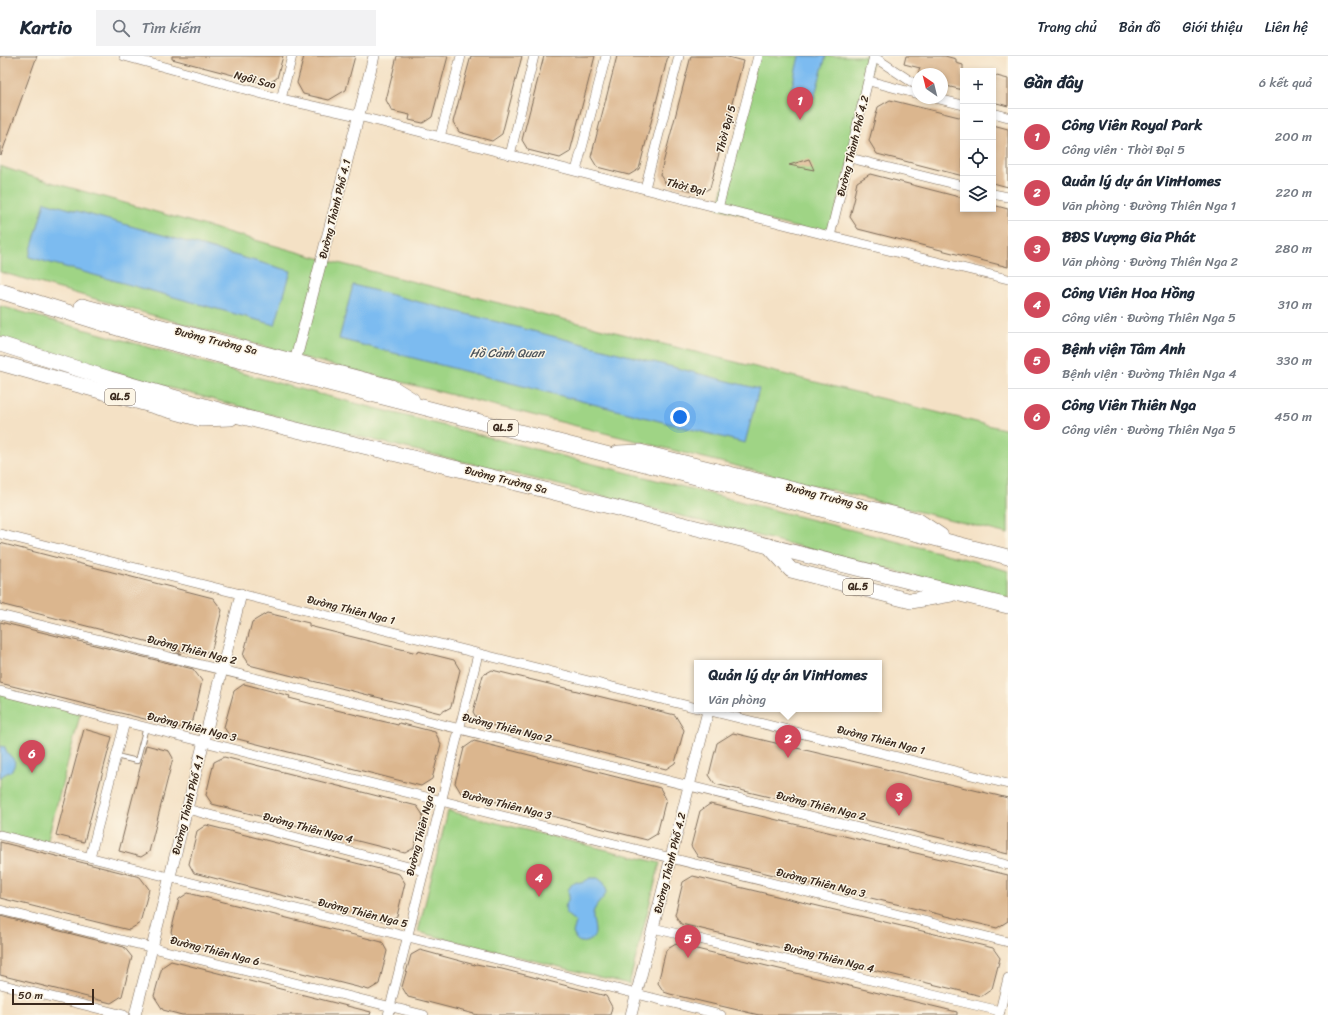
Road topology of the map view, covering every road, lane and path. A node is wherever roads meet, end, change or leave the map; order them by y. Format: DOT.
graph roads {
  1 [pos="124,56"];
  2 [pos="292,56"];
  3 [pos="374,56"];
  4 [pos="461,56"];
  5 [pos="534,56"];
  6 [pos="606,56"];
  7 [pos="678,56"];
  8 [pos="758,56"];
  9 [pos="874,56"];
  10 [pos="139,58"];
  11 [pos="869,81"];
  12 [pos="912,82"];
  13 [pos="912,92"];
  14 [pos="281,99"];
  15 [pos="948,101"];
  16 [pos="960,104"];
  17 [pos="996,114"];
  18 [pos="358,116"];
  19 [pos="1008,117"];
  20 [pos="440,137"];
  21 [pos="510,155"];
  22 [pos="850,158"];
  23 [pos="576,171"];
  24 [pos="960,185"];
  25 [pos="645,188"];
  26 [pos="996,195"];
  27 [pos="1008,197"];
  28 [pos="718,208"];
  29 [pos="830,236"];
  30 [pos="1008,279"];
  31 [pos="0,281"];
  32 [pos="0,291"];
  33 [pos="0,344"];
  34 [pos="295,362"];
  35 [pos="0,363"];
  36 [pos="429,409"];
  37 [pos="242,417"];
  38 [pos="0,534"];
  39 [pos="1008,557"];
  40 [pos="241,594"];
  41 [pos="1008,606"];
  42 [pos="0,615"];
  43 [pos="478,654"];
  44 [pos="222,670"];
  45 [pos="0,691"];
  46 [pos="694,707"];
  47 [pos="701,712"];
  48 [pos="714,712"];
  49 [pos="125,722"];
  50 [pos="146,727"];
  51 [pos="459,729"];
  52 [pos="204,742"];
  53 [pos="116,756"];
  54 [pos="1008,784"];
  55 [pos="689,786"];
  56 [pos="442,801"];
  57 [pos="187,809"];
  58 [pos="0,835"];
  59 [pos="90,857"];
  60 [pos="671,858"];
  61 [pos="1008,865"];
  62 [pos="424,871"];
  63 [pos="170,877"];
  64 [pos="0,910"];
  65 [pos="653,928"];
  66 [pos="408,937"];
  67 [pos="1008,942"];
  68 [pos="152,948"];
  69 [pos="1008,978"];
  70 [pos="0,984"];
  71 [pos="636,994"];
  72 [pos="389,1011"];
  73 [pos="999,1013"];
  74 [pos="124,1015"];
  75 [pos="135,1015"];
  76 [pos="424,1015"];
  77 [pos="631,1015"];
  78 [pos="721,1015"];
  1 -- 10 [label="street, Ngôi Sao"];
  2 -- 14 [label="street"];
  3 -- 18 [label="street, Đường Thành Phố 4.1"];
  4 -- 20 [label="street"];
  5 -- 21 [label="street"];
  6 -- 23 [label="street"];
  7 -- 25 [label="street"];
  8 -- 28 [label="street, Thời Đại 5"];
  9 -- 11 [label="street, Đường Thành Phố 4.2"];
  9 -- 12 [label="street"];
  10 -- 14 [label="street, Ngôi Sao"];
  11 -- 13 [label="street"];
  11 -- 22 [label="street, Đường Thành Phố 4.2"];
  14 -- 18 [label="street, Ngôi Sao"];
  15 -- 16 [label="street"];
  17 -- 19 [label="street"];
  18 -- 20 [label="street, Thời Đại"];
  18 -- 34 [label="street, Đường Thành Phố 4.1"];
  20 -- 21 [label="street, Thời Đại"];
  21 -- 23 [label="street, Thời Đại"];
  22 -- 24 [label="street"];
  22 -- 29 [label="street, Đường Thành Phố 4.2"];
  23 -- 25 [label="street, Thời Đại"];
  25 -- 28 [label="street, Thời Đại"];
  26 -- 27 [label="street"];
  28 -- 29 [label="street, Thời Đại"];
  29 -- 30 [label="street, Thời Đại"];
  31 -- 34 [label="highway, Đường Trường Sa / QL.5"];
  32 -- 36 [label="highway, Đường Trường Sa / QL.5"];
  33 -- 37 [label="highway, Đường Trường Sa / QL.5"];
  34 -- 36 [label="highway, Đường Trường Sa / QL.5"];
  35 -- 37 [label="highway, Đường Trường Sa / QL.5"];
  36 -- 39 [label="highway, Đường Trường Sa / QL.5"];
  37 -- 41 [label="highway, Đường Trường Sa / QL.5"];
  38 -- 40 [label="street, Đường Thiên Nga 1"];
  40 -- 43 [label="street, Đường Thiên Nga 1"];
  40 -- 44 [label="street, Đường Thành Phố 4.1"];
  42 -- 44 [label="street, Đường Thiên Nga 2"];
  43 -- 46 [label="street, Đường Thiên Nga 1"];
  43 -- 51 [label="street, Đường Thiên Nga 8"];
  44 -- 51 [label="street, Đường Thiên Nga 2"];
  44 -- 52 [label="street, Đường Thành Phố 4.1"];
  45 -- 49 [label="street, Đường Thiên Nga 3"];
  47 -- 55 [label="street, Đường Thành Phố 4.2"];
  48 -- 54 [label="street, Đường Thiên Nga 1"];
  49 -- 50 [label="street, Đường Thiên Nga 3"];
  49 -- 53 [label="street"];
  50 -- 52 [label="street, Đường Thiên Nga 3"];
  50 -- 53 [label="lane"];
  51 -- 55 [label="street, Đường Thiên Nga 2"];
  51 -- 56 [label="street, Đường Thiên Nga 8"];
  52 -- 56 [label="street, Đường Thiên Nga 3"];
  52 -- 57 [label="street, Đường Thành Phố 4.1"];
  53 -- 59 [label="street"];
  55 -- 60 [label="street, Đường Thành Phố 4.2"];
  55 -- 61 [label="street, Đường Thiên Nga 2"];
  56 -- 60 [label="street, Đường Thiên Nga 3"];
  56 -- 62 [label="street, Đường Thiên Nga 8"];
  57 -- 62 [label="street, Đường Thiên Nga 4"];
  57 -- 63 [label="street, Đường Thành Phố 4.1"];
  58 -- 59 [label="street, Đường Thiên Nga 5"];
  59 -- 63 [label="street, Đường Thiên Nga 5"];
  60 -- 65 [label="street, Đường Thành Phố 4.2"];
  60 -- 67 [label="street, Đường Thiên Nga 3"];
  62 -- 66 [label="street, Đường Thiên Nga 8"];
  63 -- 66 [label="street, Đường Thiên Nga 5"];
  63 -- 68 [label="street, Đường Thành Phố 4.1"];
  64 -- 68 [label="street, Đường Thiên Nga 6"];
  65 -- 71 [label="street, Đường Thành Phố 4.2"];
  65 -- 73 [label="street, Đường Thiên Nga 4"];
  66 -- 71 [label="street, Đường Thiên Nga 5"];
  66 -- 72 [label="street, Đường Thiên Nga 8"];
  68 -- 72 [label="street, Đường Thiên Nga 6"];
  68 -- 75 [label="street, Đường Thành Phố 4.1"];
  69 -- 73 [label="street"];
  70 -- 74 [label="street"];
  71 -- 77 [label="street, Đường Thành Phố 4.2"];
  71 -- 78 [label="street, Đường Thiên Nga 5"];
  72 -- 76 [label="street, Đường Thiên Nga 6"];
}
